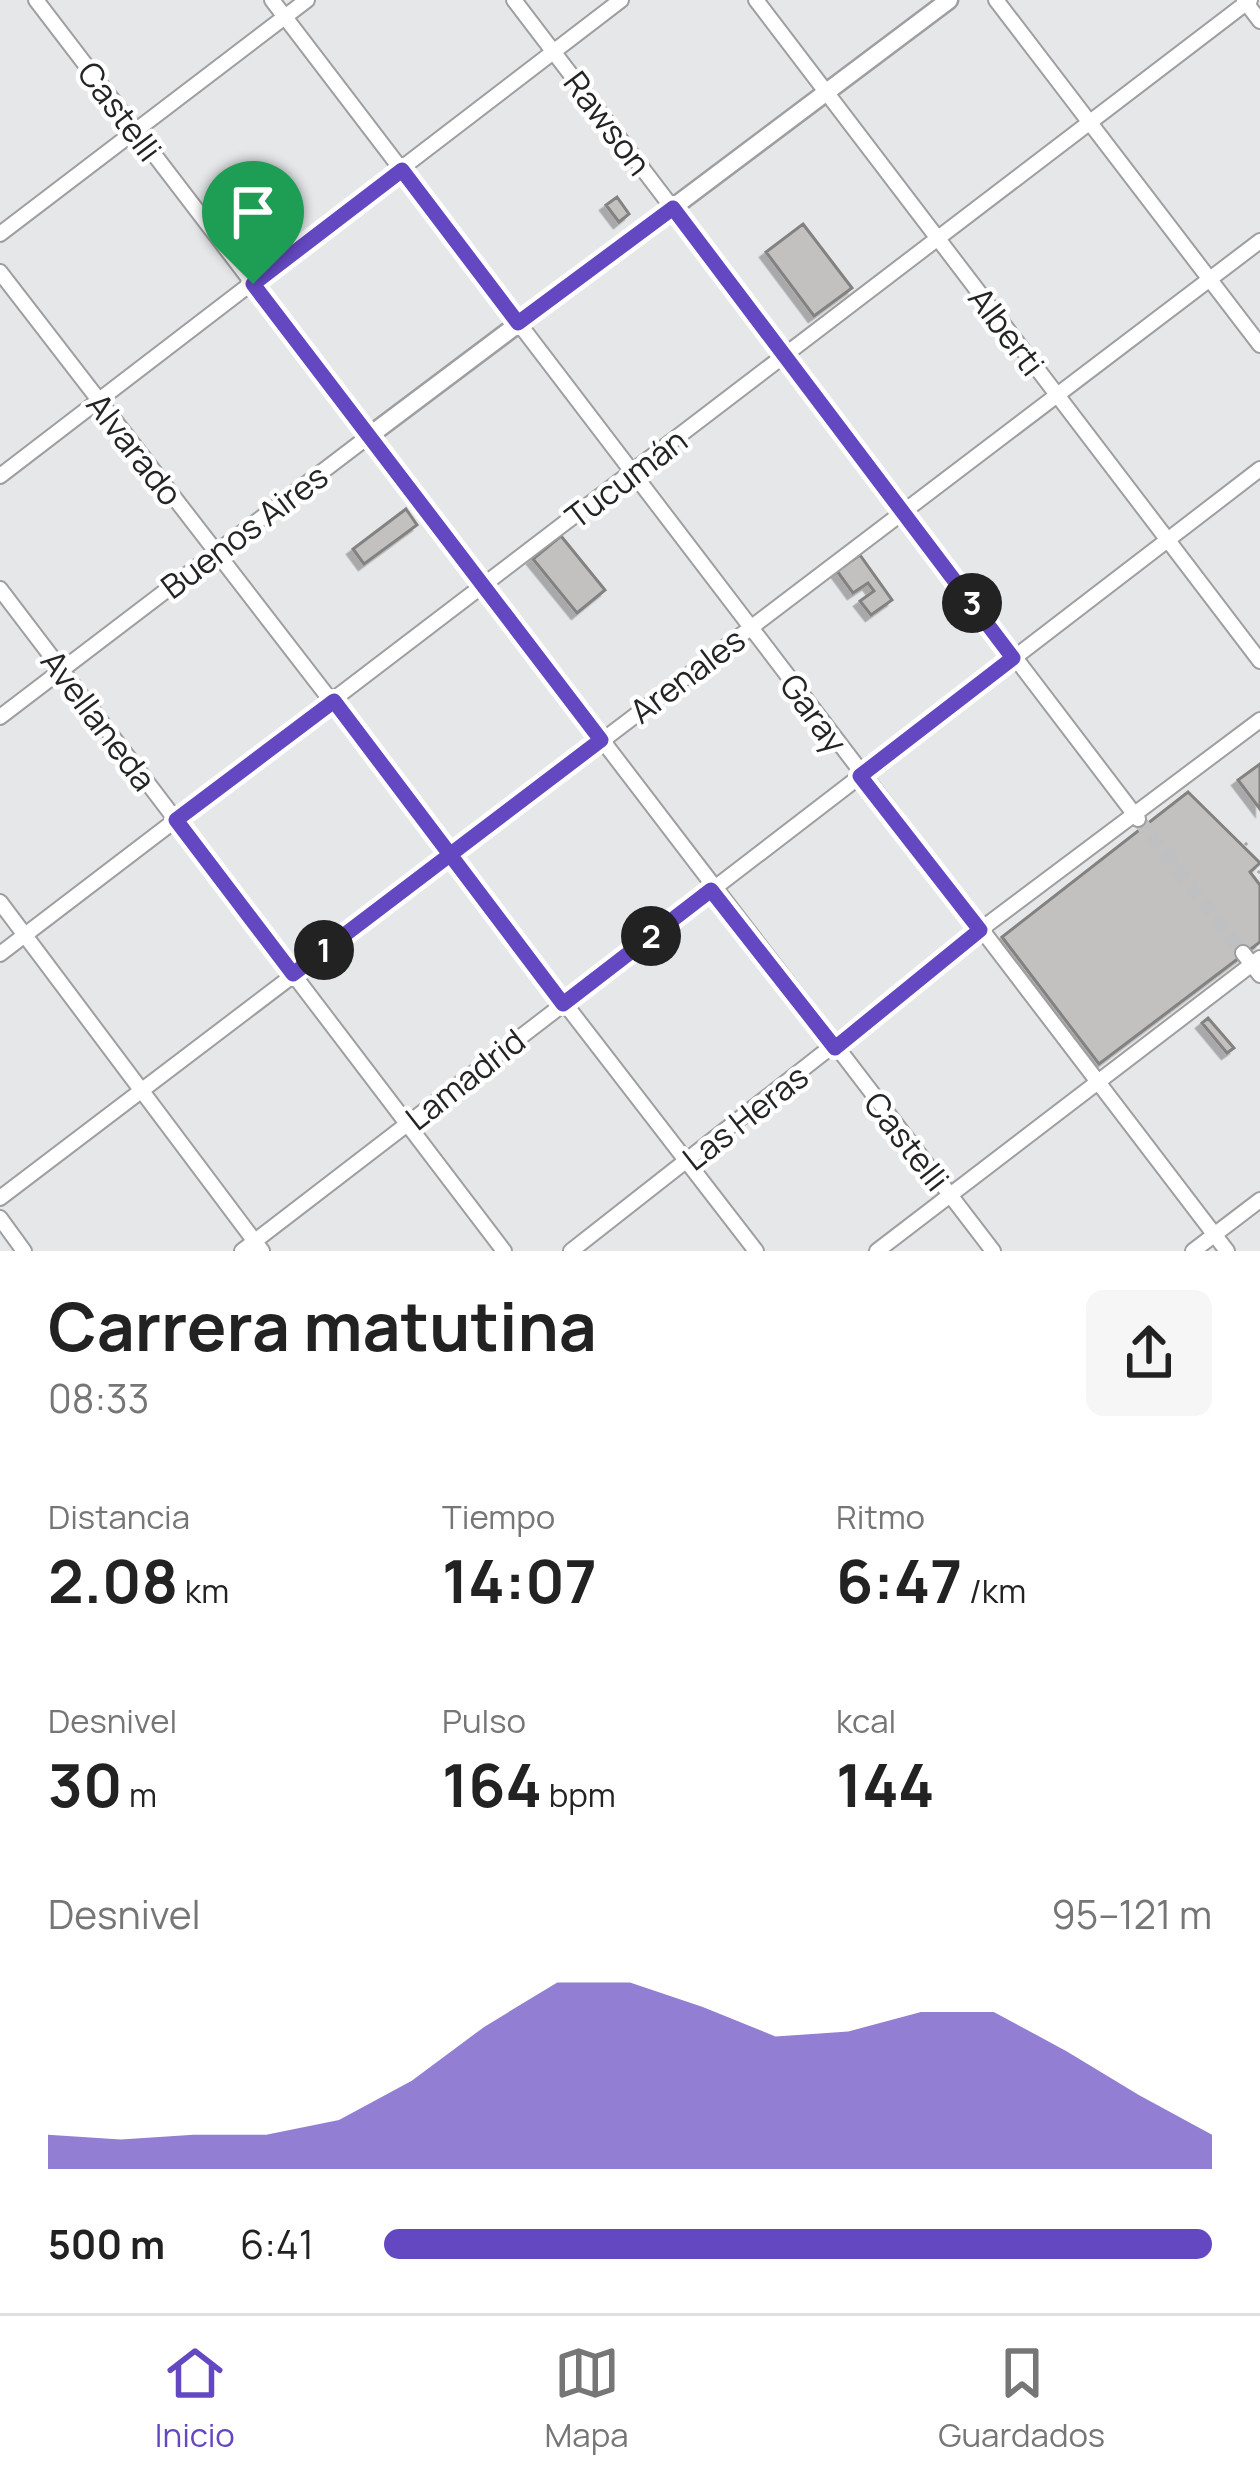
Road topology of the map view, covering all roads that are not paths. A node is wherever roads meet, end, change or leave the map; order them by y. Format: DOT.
graph roads {
  1 [pos="36,0"];
  2 [pos="272,0"];
  3 [pos="307,0"];
  4 [pos="514,0"];
  5 [pos="621,0"];
  6 [pos="756,0"];
  7 [pos="949,0"];
  8 [pos="995,0"];
  9 [pos="1246,1"];
  10 [pos="285,17"];
  11 [pos="1260,21"];
  12 [pos="554,52"];
  13 [pos="826,92"];
  14 [pos="1090,122"];
  15 [pos="136,131"];
  16 [pos="402,170"];
  17 [pos="673,208"];
  18 [pos="0,234"];
  19 [pos="937,238"];
  20 [pos="1260,241"];
  21 [pos="0,272"];
  22 [pos="1210,279"];
  23 [pos="253,284"];
  24 [pos="518,323"];
  25 [pos="1260,345"];
  26 [pos="786,355"];
  27 [pos="1055,394"];
  28 [pos="100,403"];
  29 [pos="369,436"];
  30 [pos="1260,470"];
  31 [pos="633,472"];
  32 [pos="0,476"];
  33 [pos="903,510"];
  34 [pos="1166,540"];
  35 [pos="216,553"];
  36 [pos="484,586"];
  37 [pos="0,590"];
  38 [pos="750,626"];
  39 [pos="1013,658"];
  40 [pos="1260,661"];
  41 [pos="62,670"];
  42 [pos="334,701"];
  43 [pos="0,717"];
  44 [pos="1260,720"];
  45 [pos="601,740"];
  46 [pos="860,776"];
  47 [pos="1136,816"];
  48 [pos="176,820"];
  49 [pos="451,853"];
  50 [pos="711,890"];
  51 [pos="0,902"];
  52 [pos="980,930"];
  53 [pos="25,935"];
  54 [pos="0,954"];
  55 [pos="1254,962"];
  56 [pos="293,974"];
  57 [pos="563,1004"];
  58 [pos="835,1048"];
  59 [pos="1099,1083"];
  60 [pos="143,1089"];
  61 [pos="405,1126"];
  62 [pos="688,1161"];
  63 [pos="950,1195"];
  64 [pos="0,1198"];
  65 [pos="1260,1200"];
  66 [pos="0,1218"];
  67 [pos="1215,1234"];
  68 [pos="253,1248"];
  69 [pos="24,1251"];
  70 [pos="504,1251"];
  71 [pos="571,1251"];
  72 [pos="756,1251"];
  73 [pos="877,1251"];
  74 [pos="993,1251"];
  75 [pos="1193,1251"];
  76 [pos="1227,1251"];
  1 -- 15 [label="street, Castelli"];
  2 -- 10 [label="street, Garay"];
  3 -- 10 [label="street"];
  4 -- 12 [label="street, Rawson"];
  5 -- 12 [label="street"];
  6 -- 13 [label="street, Alberti"];
  7 -- 13 [label="street, Buenos Aires"];
  8 -- 14 [label="street"];
  9 -- 11 [label="street"];
  9 -- 14 [label="street, Tucumán"];
  10 -- 15 [label="street"];
  10 -- 16 [label="street, Garay"];
  12 -- 16 [label="street"];
  12 -- 17 [label="street, Rawson"];
  13 -- 17 [label="street, Buenos Aires"];
  13 -- 19 [label="street, Alberti"];
  14 -- 19 [label="street, Tucumán"];
  14 -- 22 [label="street"];
  15 -- 18 [label="street"];
  15 -- 23 [label="street, Castelli"];
  16 -- 23 [label="street"];
  16 -- 24 [label="street, Garay"];
  17 -- 24 [label="street, Buenos Aires"];
  17 -- 26 [label="street, Rawson"];
  19 -- 26 [label="street, Tucumán"];
  19 -- 27 [label="street, Alberti"];
  20 -- 22 [label="street, Arenales"];
  21 -- 28 [label="street, Alvarado"];
  22 -- 25 [label="street"];
  22 -- 27 [label="street, Arenales"];
  23 -- 28 [label="street"];
  23 -- 29 [label="street, Castelli"];
  24 -- 29 [label="street, Buenos Aires"];
  24 -- 31 [label="street, Garay"];
  26 -- 31 [label="street, Tucumán"];
  26 -- 33 [label="street, Rawson"];
  27 -- 33 [label="street, Arenales"];
  27 -- 34 [label="street, Alberti"];
  28 -- 32 [label="street"];
  28 -- 35 [label="street, Alvarado"];
  29 -- 35 [label="street, Buenos Aires"];
  29 -- 36 [label="street, Castelli"];
  30 -- 34 [label="street, Lamadrid"];
  31 -- 36 [label="street, Tucumán"];
  31 -- 38 [label="street, Garay"];
  33 -- 38 [label="street, Arenales"];
  33 -- 39 [label="street, Rawson"];
  34 -- 39 [label="street, Lamadrid"];
  34 -- 40 [label="street, Alberti"];
  35 -- 41 [label="street, Buenos Aires"];
  35 -- 42 [label="street, Alvarado"];
  36 -- 42 [label="street, Tucumán"];
  36 -- 45 [label="street, Castelli"];
  37 -- 41 [label="street, Avellaneda"];
  38 -- 45 [label="street, Arenales"];
  38 -- 46 [label="street, Garay"];
  39 -- 46 [label="street, Lamadrid"];
  39 -- 47 [label="street, Rawson"];
  41 -- 43 [label="street, Buenos Aires"];
  41 -- 48 [label="street, Avellaneda"];
  42 -- 48 [label="street, Tucumán"];
  42 -- 49 [label="street, Alvarado"];
  44 -- 47 [label="street, Las Heras"];
  45 -- 49 [label="street, Arenales"];
  45 -- 50 [label="street, Castelli"];
  46 -- 50 [label="street, Lamadrid"];
  46 -- 52 [label="street, Garay"];
  47 -- 52 [label="street, Las Heras"];
  48 -- 53 [label="street, Tucumán"];
  48 -- 56 [label="street, Avellaneda"];
  49 -- 56 [label="street, Arenales"];
  49 -- 57 [label="street, Alvarado"];
  50 -- 57 [label="street, Lamadrid"];
  50 -- 58 [label="street, Castelli"];
  51 -- 53 [label="street"];
  52 -- 58 [label="street, Las Heras"];
  52 -- 59 [label="street, Garay"];
  53 -- 54 [label="street, Tucumán"];
  53 -- 60 [label="street"];
  55 -- 59 [label="street"];
  56 -- 60 [label="street, Arenales"];
  56 -- 61 [label="street, Avellaneda"];
  57 -- 61 [label="street, Lamadrid"];
  57 -- 62 [label="street, Alvarado"];
  58 -- 62 [label="street, Las Heras"];
  58 -- 63 [label="street, Castelli"];
  59 -- 63 [label="street"];
  59 -- 67 [label="street, Garay"];
  60 -- 64 [label="street, Arenales"];
  60 -- 68 [label="street"];
  61 -- 68 [label="street, Lamadrid"];
  61 -- 70 [label="street, Avellaneda"];
  62 -- 71 [label="street, Las Heras"];
  62 -- 72 [label="street, Alvarado"];
  63 -- 73 [label="street"];
  63 -- 74 [label="street, Castelli"];
  65 -- 67 [label="street"];
  66 -- 69 [label="street"];
  67 -- 75 [label="street"];
  67 -- 76 [label="street, Garay"];
}
